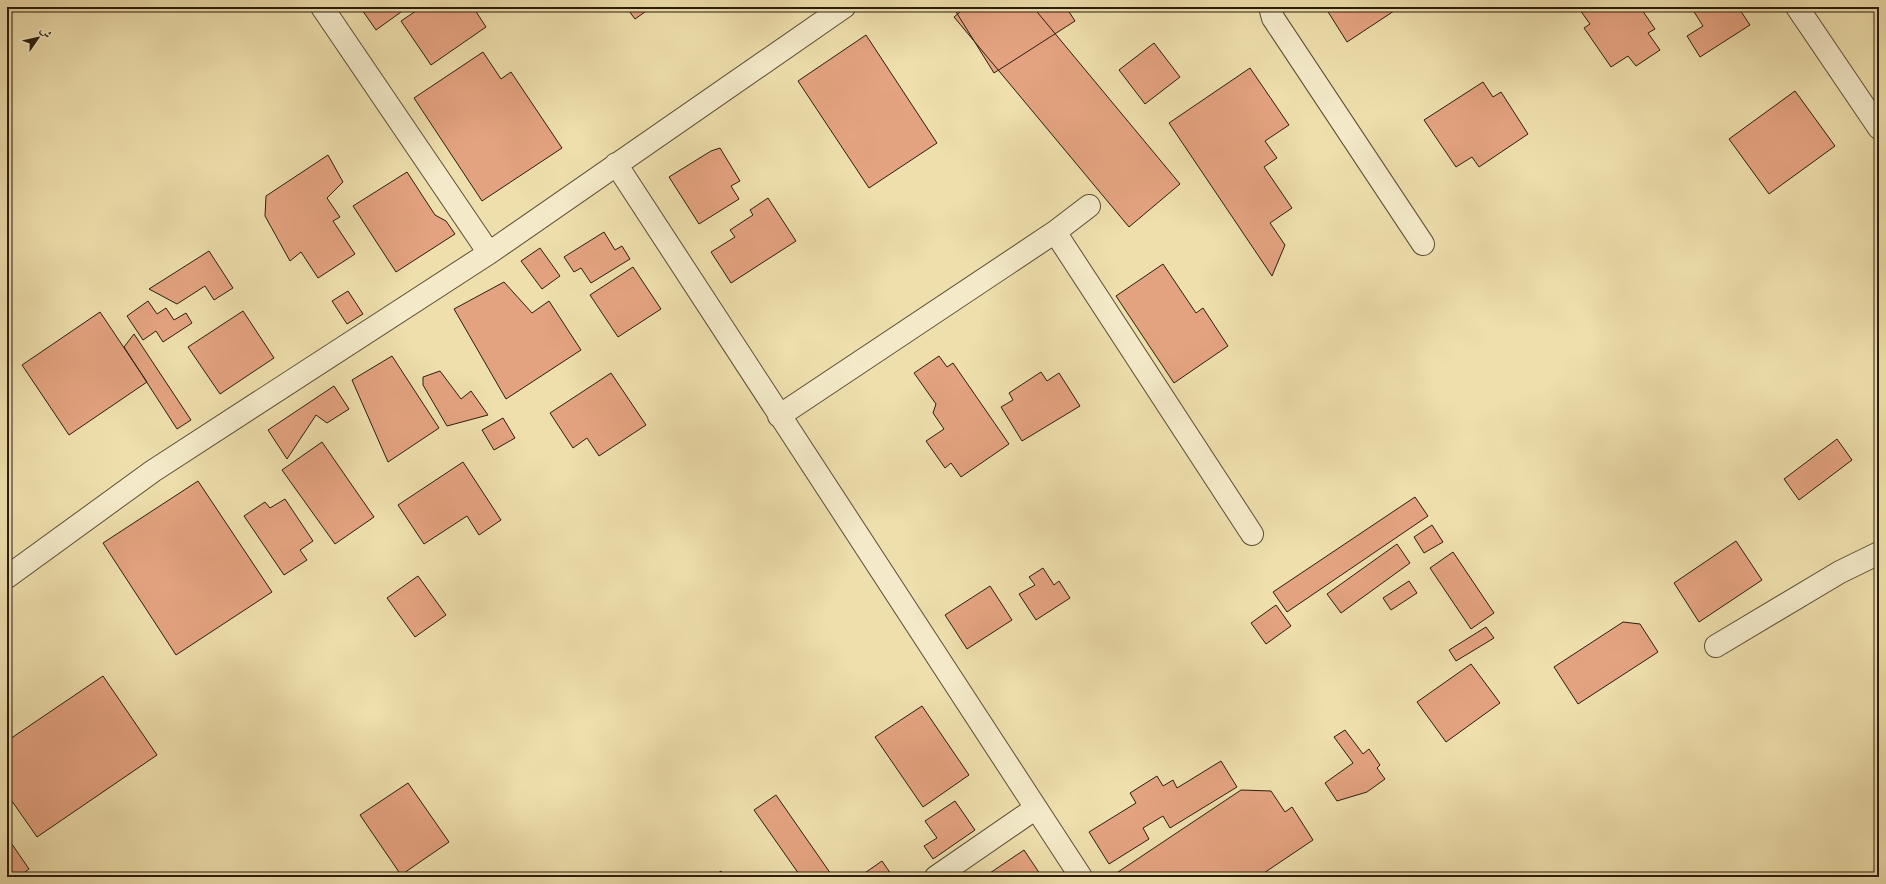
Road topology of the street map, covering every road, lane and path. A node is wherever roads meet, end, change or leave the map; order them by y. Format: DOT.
graph roads {
  1 [pos="322,7"];
  2 [pos="844,7"];
  3 [pos="1270,7"];
  4 [pos="1797,7"];
  5 [pos="1879,128"];
  6 [pos="616,164"];
  7 [pos="1089,206"];
  8 [pos="1055,232"];
  9 [pos="1424,244"];
  10 [pos="489,253"];
  11 [pos="779,416"];
  12 [pos="1252,534"];
  13 [pos="1879,553"];
  14 [pos="7,576"];
  15 [pos="1716,646"];
  16 [pos="1036,808"];
  17 [pos="936,877"];
  18 [pos="1080,877"];
  1 -- 10 [label="street"];
  2 -- 6 [label="street"];
  3 -- 9 [label="street"];
  4 -- 5 [label="street"];
  6 -- 10 [label="street"];
  6 -- 11 [label="street"];
  7 -- 8 [label="street"];
  8 -- 11 [label="street"];
  8 -- 12 [label="street"];
  10 -- 14 [label="street"];
  11 -- 16 [label="street"];
  13 -- 15 [label="street"];
  16 -- 17 [label="street"];
  16 -- 18 [label="street"];
}
